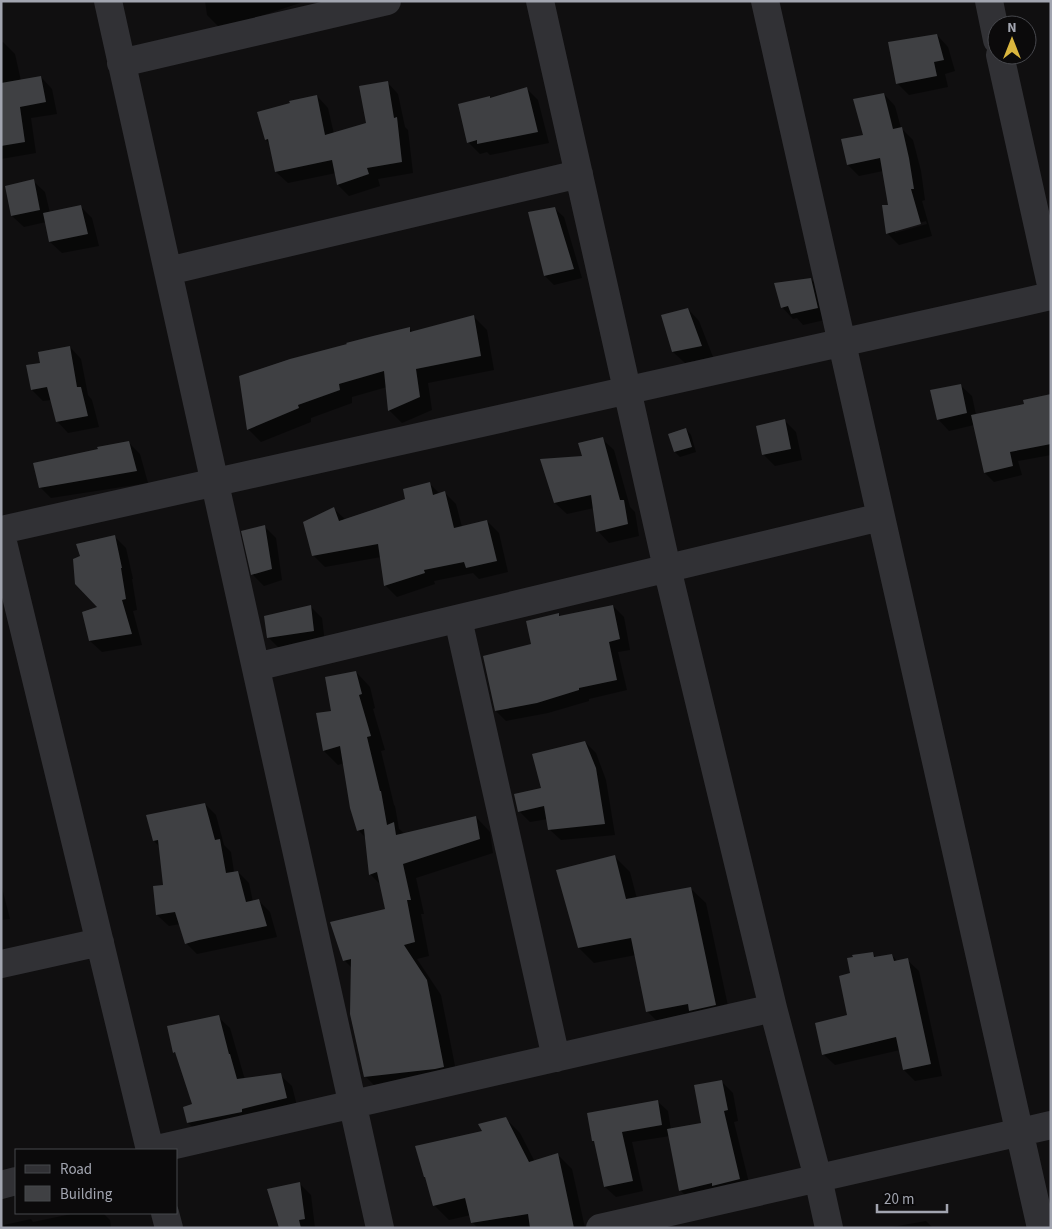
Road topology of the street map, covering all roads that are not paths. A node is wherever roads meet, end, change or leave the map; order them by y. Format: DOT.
graph roads {
  1 [pos="108,1"];
  2 [pos="387,1"];
  3 [pos="540,1"];
  4 [pos="765,1"];
  5 [pos="989,1"];
  6 [pos="992,15"];
  7 [pos="121,63"];
  8 [pos="1002,65"];
  9 [pos="579,174"];
  10 [pos="168,271"];
  11 [pos="1051,285"];
  12 [pos="1051,296"];
  13 [pos="842,343"];
  14 [pos="627,391"];
  15 [pos="214,483"];
  16 [pos="881,516"];
  17 [pos="1,530"];
  18 [pos="1,534"];
  19 [pos="667,568"];
  20 [pos="458,618"];
  21 [pos="256,667"];
  22 [pos="100,942"];
  23 [pos="1,964"];
  24 [pos="773,1008"];
  25 [pos="556,1058"];
  26 [pos="353,1104"];
  27 [pos="1051,1126"];
  28 [pos="1020,1133"];
  29 [pos="152,1149"];
  30 [pos="156,1149"];
  31 [pos="818,1178"];
  32 [pos="15,1181"];
  33 [pos="1,1185"];
  34 [pos="165,1214"];
  35 [pos="169,1228"];
  36 [pos="380,1228"];
  37 [pos="600,1228"];
  38 [pos="829,1228"];
  39 [pos="1041,1228"];
  1 -- 7 [label="street"];
  2 -- 7 [label="street"];
  3 -- 9 [label="street"];
  4 -- 13 [label="street"];
  5 -- 6 [label="street"];
  7 -- 10 [label="street"];
  8 -- 11 [label="street"];
  9 -- 10 [label="street"];
  9 -- 14 [label="street"];
  10 -- 15 [label="street"];
  12 -- 13 [label="street"];
  13 -- 14 [label="street"];
  13 -- 16 [label="street"];
  14 -- 15 [label="street"];
  14 -- 19 [label="street"];
  15 -- 17 [label="street"];
  15 -- 21 [label="street"];
  16 -- 19 [label="street"];
  16 -- 28 [label="street"];
  18 -- 22 [label="street"];
  19 -- 20 [label="street"];
  19 -- 24 [label="street"];
  20 -- 21 [label="street"];
  20 -- 25 [label="street"];
  21 -- 26 [label="street"];
  22 -- 23 [label="street"];
  22 -- 29 [label="street"];
  24 -- 25 [label="street"];
  24 -- 31 [label="street"];
  25 -- 26 [label="street"];
  26 -- 30 [label="street"];
  26 -- 36 [label="street"];
  27 -- 28 [label="street"];
  28 -- 31 [label="street"];
  28 -- 39 [label="street"];
  31 -- 37 [label="street"];
  31 -- 38 [label="street"];
  32 -- 33 [label="street"];
  34 -- 35 [label="street"];
}
